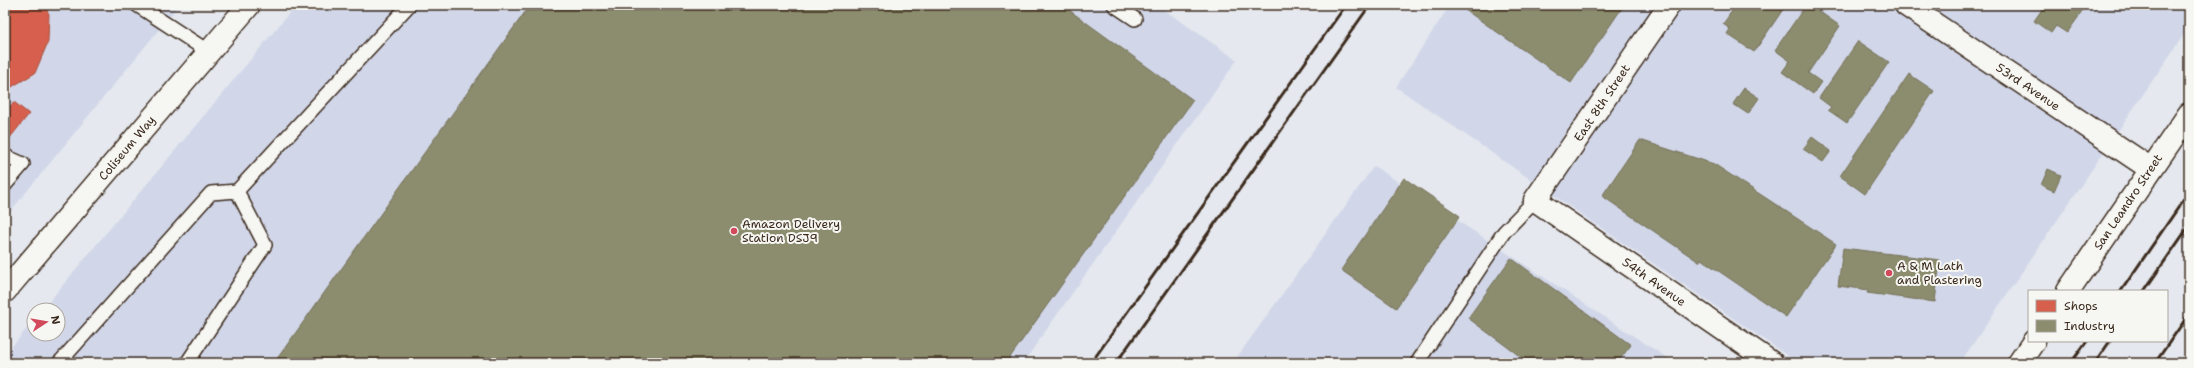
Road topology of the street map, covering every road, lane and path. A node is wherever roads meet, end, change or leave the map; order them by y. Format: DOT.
graph roads {
  1 [pos="137,5"];
  2 [pos="249,5"];
  3 [pos="409,5"];
  4 [pos="1114,5"];
  5 [pos="1669,5"];
  6 [pos="1906,5"];
  7 [pos="1135,19"];
  8 [pos="209,52"];
  9 [pos="2189,114"];
  10 [pos="5,156"];
  11 [pos="2151,169"];
  12 [pos="5,185"];
  13 [pos="237,191"];
  14 [pos="1536,200"];
  15 [pos="2069,290"];
  16 [pos="5,291"];
  17 [pos="2033,342"];
  18 [pos="59,363"];
  19 [pos="187,363"];
  20 [pos="1417,363"];
  21 [pos="1772,363"];
  22 [pos="2019,363"];
  1 -- 8 [label="lane"];
  2 -- 8 [label="street, Coliseum Way"];
  3 -- 13 [label="lane"];
  4 -- 7 [label="lane"];
  5 -- 14 [label="street, East 8th Street"];
  6 -- 11 [label="street, 53rd Avenue"];
  8 -- 16 [label="street, Coliseum Way"];
  9 -- 11 [label="street, San Leandro Street"];
  10 -- 12 [label="lane"];
  11 -- 15 [label="street, San Leandro Street"];
  13 -- 18 [label="lane"];
  13 -- 19 [label="lane"];
  14 -- 20 [label="lane"];
  14 -- 21 [label="street, 54th Avenue"];
  17 -- 22 [label="street"];
}
